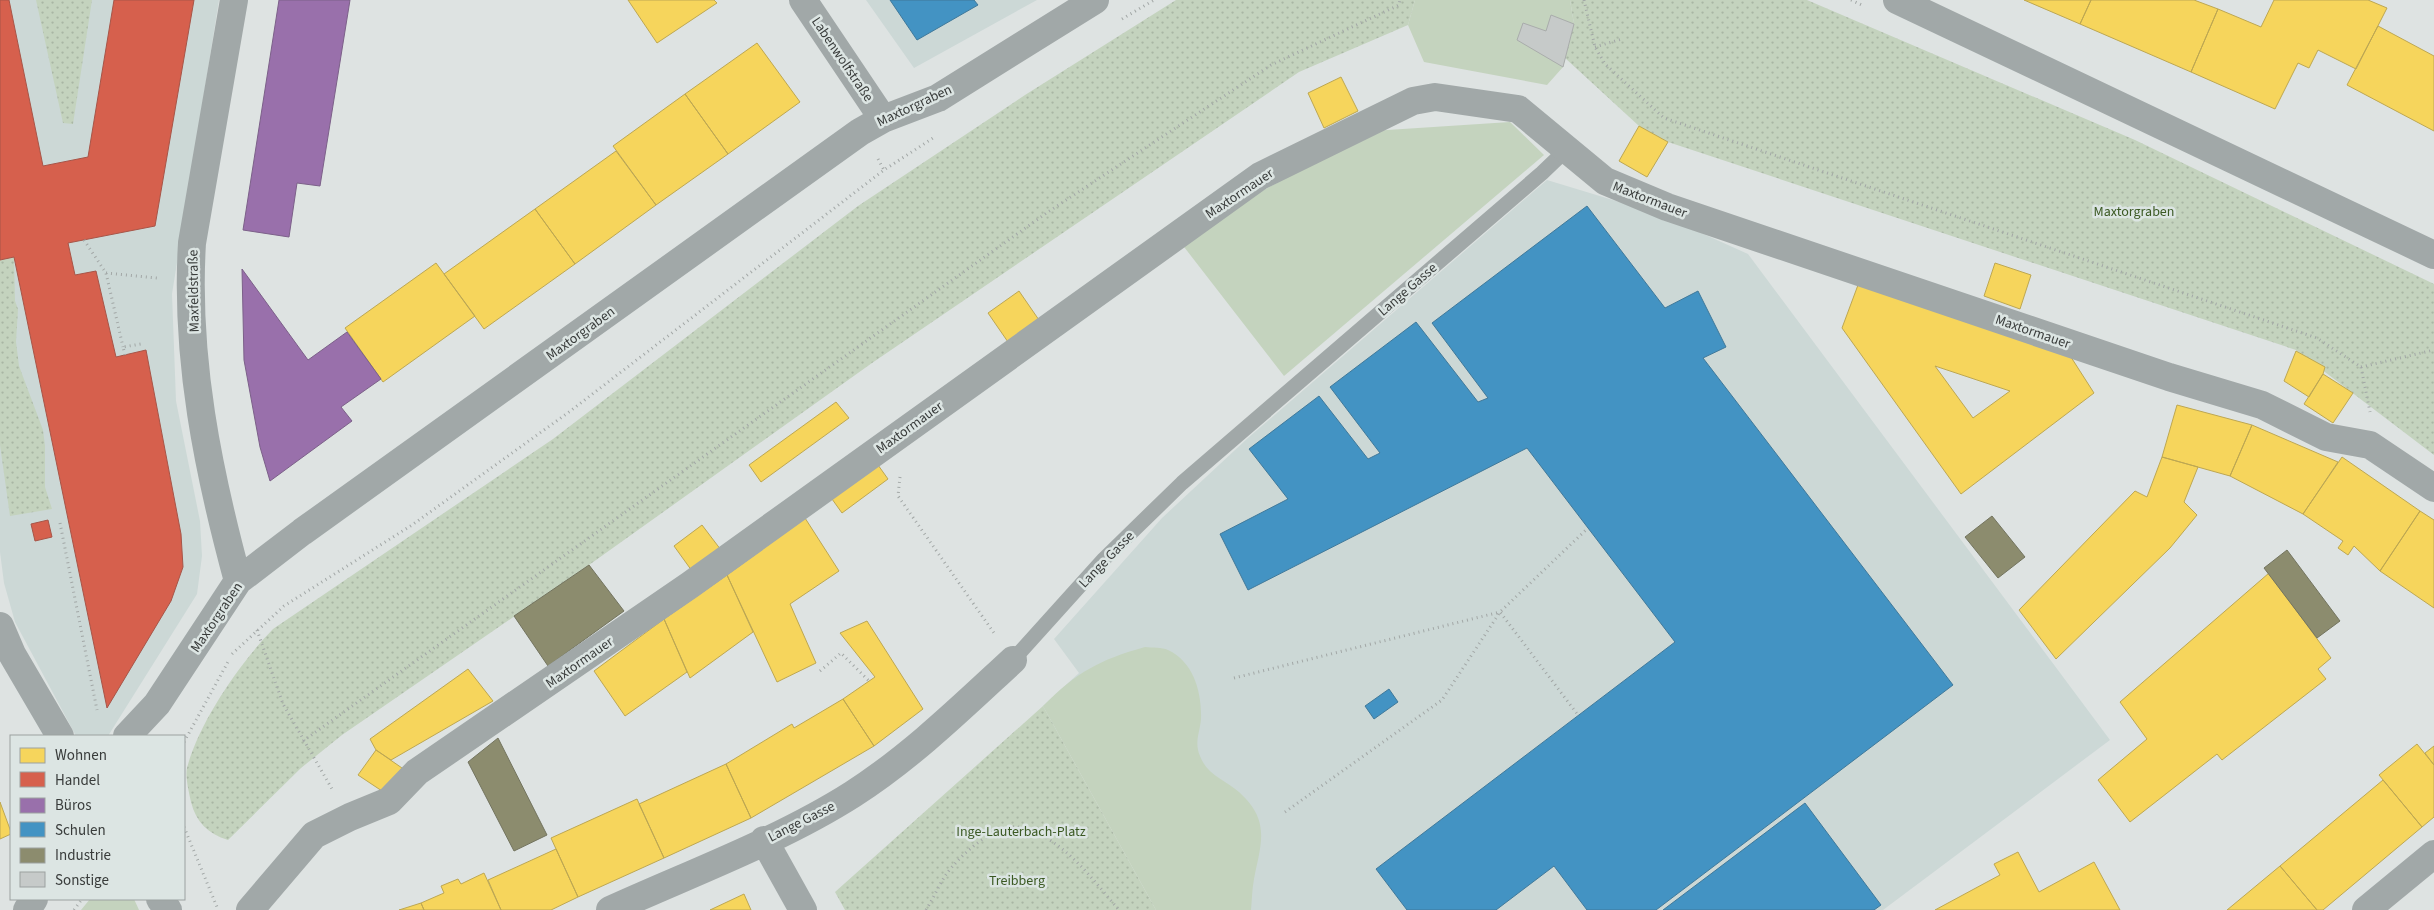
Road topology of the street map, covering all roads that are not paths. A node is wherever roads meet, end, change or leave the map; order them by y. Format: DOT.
graph roads {
  1 [pos="234,0"];
  2 [pos="804,0"];
  3 [pos="1095,0"];
  4 [pos="1897,0"];
  5 [pos="883,119"];
  6 [pos="1566,150"];
  7 [pos="2434,255"];
  8 [pos="2434,488"];
  9 [pos="238,581"];
  10 [pos="0,626"];
  11 [pos="1013,660"];
  12 [pos="157,704"];
  13 [pos="59,735"];
  14 [pos="127,735"];
  15 [pos="151,735"];
  16 [pos="764,840"];
  17 [pos="2434,854"];
  18 [pos="161,900"];
  19 [pos="169,910"];
  20 [pos="250,910"];
  21 [pos="610,910"];
  22 [pos="802,910"];
  23 [pos="2366,910"];
  1 -- 9 [label="street, Maxfeldstraße"];
  2 -- 5 [label="street, Labenwolfstraße"];
  3 -- 5 [label="street, Maxtorgraben"];
  4 -- 7 [label="street"];
  5 -- 9 [label="street, Maxtorgraben"];
  6 -- 8 [label="street, Maxtormauer"];
  6 -- 11 [label="lane, Lange Gasse"];
  6 -- 20 [label="street, Maxtormauer"];
  9 -- 12 [label="street, Maxtorgraben"];
  10 -- 13 [label="street"];
  11 -- 16 [label="street, Lange Gasse"];
  12 -- 14 [label="street, Maxtorgraben"];
  12 -- 15 [label="street"];
  16 -- 21 [label="street, Lange Gasse"];
  16 -- 22 [label="street"];
  17 -- 23 [label="street"];
  18 -- 19 [label="street"];
}
